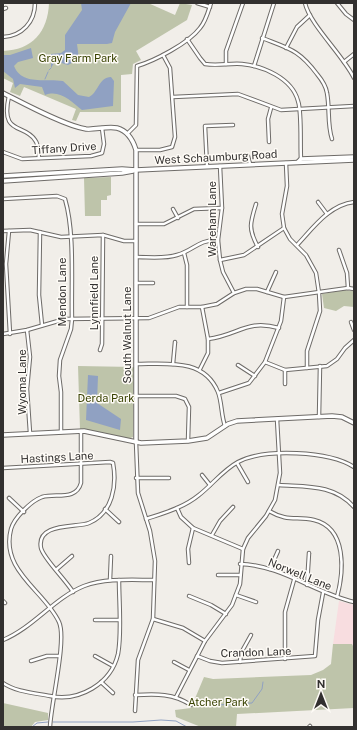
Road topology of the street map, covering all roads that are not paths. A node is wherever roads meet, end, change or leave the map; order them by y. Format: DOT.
graph roads {
  1 [pos="35,3"];
  2 [pos="198,3"];
  3 [pos="211,3"];
  4 [pos="243,3"];
  5 [pos="274,3"];
  6 [pos="305,3"];
  7 [pos="337,3"];
  8 [pos="210,7"];
  9 [pos="310,15"];
  10 [pos="354,20"];
  11 [pos="3,37"];
  12 [pos="262,38"];
  13 [pos="187,39"];
  14 [pos="286,48"];
  15 [pos="354,54"];
  16 [pos="163,55"];
  17 [pos="344,62"];
  18 [pos="226,64"];
  19 [pos="254,66"];
  20 [pos="354,78"];
  21 [pos="3,93"];
  22 [pos="9,96"];
  23 [pos="173,97"];
  24 [pos="354,106"];
  25 [pos="271,107"];
  26 [pos="328,107"];
  27 [pos="298,109"];
  28 [pos="233,125"];
  29 [pos="102,128"];
  30 [pos="127,134"];
  31 [pos="332,139"];
  32 [pos="269,142"];
  33 [pos="136,150"];
  34 [pos="3,152"];
  35 [pos="354,157"];
  36 [pos="39,158"];
  37 [pos="206,159"];
  38 [pos="300,160"];
  39 [pos="354,160"];
  40 [pos="286,162"];
  41 [pos="250,164"];
  42 [pos="207,166"];
  43 [pos="220,166"];
  44 [pos="136,170"];
  45 [pos="3,176"];
  46 [pos="3,181"];
  47 [pos="3,199"];
  48 [pos="318,202"];
  49 [pos="354,202"];
  50 [pos="256,204"];
  51 [pos="222,208"];
  52 [pos="173,209"];
  53 [pos="327,214"];
  54 [pos="178,218"];
  55 [pos="136,224"];
  56 [pos="284,228"];
  57 [pos="3,231"];
  58 [pos="10,231"];
  59 [pos="40,232"];
  60 [pos="103,235"];
  61 [pos="70,237"];
  62 [pos="218,240"];
  63 [pos="136,241"];
  64 [pos="297,245"];
  65 [pos="258,247"];
  66 [pos="339,250"];
  67 [pos="184,253"];
  68 [pos="136,257"];
  69 [pos="220,260"];
  70 [pos="276,272"];
  71 [pos="136,283"];
  72 [pos="153,284"];
  73 [pos="348,288"];
  74 [pos="354,289"];
  75 [pos="267,292"];
  76 [pos="234,293"];
  77 [pos="319,293"];
  78 [pos="284,297"];
  79 [pos="188,307"];
  80 [pos="202,307"];
  81 [pos="72,319"];
  82 [pos="102,319"];
  83 [pos="136,319"];
  84 [pos="351,322"];
  85 [pos="42,326"];
  86 [pos="279,328"];
  87 [pos="27,330"];
  88 [pos="354,330"];
  89 [pos="3,334"];
  90 [pos="10,334"];
  91 [pos="208,339"];
  92 [pos="354,340"];
  93 [pos="175,342"];
  94 [pos="100,350"];
  95 [pos="265,362"];
  96 [pos="136,364"];
  97 [pos="174,364"];
  98 [pos="238,365"];
  99 [pos="320,366"];
  100 [pos="307,368"];
  101 [pos="200,369"];
  102 [pos="285,370"];
  103 [pos="255,376"];
  104 [pos="285,384"];
  105 [pos="219,393"];
  106 [pos="136,396"];
  107 [pos="319,416"];
  108 [pos="277,418"];
  109 [pos="354,423"];
  110 [pos="225,426"];
  111 [pos="81,431"];
  112 [pos="61,432"];
  113 [pos="30,434"];
  114 [pos="3,435"];
  115 [pos="188,441"];
  116 [pos="136,442"];
  117 [pos="279,454"];
  118 [pos="81,463"];
  119 [pos="237,463"];
  120 [pos="354,467"];
  121 [pos="3,468"];
  122 [pos="202,475"];
  123 [pos="136,478"];
  124 [pos="169,478"];
  125 [pos="248,482"];
  126 [pos="210,485"];
  127 [pos="279,485"];
  128 [pos="9,498"];
  129 [pos="354,506"];
  130 [pos="233,507"];
  131 [pos="177,508"];
  132 [pos="105,509"];
  133 [pos="269,511"];
  134 [pos="24,512"];
  135 [pos="146,519"];
  136 [pos="119,522"];
  137 [pos="193,528"];
  138 [pos="212,536"];
  139 [pos="243,549"];
  140 [pos="278,550"];
  141 [pos="309,553"];
  142 [pos="72,556"];
  143 [pos="112,556"];
  144 [pos="189,563"];
  145 [pos="240,564"];
  146 [pos="270,569"];
  147 [pos="57,570"];
  148 [pos="218,575"];
  149 [pos="240,575"];
  150 [pos="110,580"];
  151 [pos="119,580"];
  152 [pos="154,580"];
  153 [pos="294,580"];
  154 [pos="307,585"];
  155 [pos="73,592"];
  156 [pos="323,593"];
  157 [pos="236,595"];
  158 [pos="189,596"];
  159 [pos="337,597"];
  160 [pos="256,602"];
  161 [pos="354,602"];
  162 [pos="50,609"];
  163 [pos="226,614"];
  164 [pos="153,619"];
  165 [pos="95,620"];
  166 [pos="119,620"];
  167 [pos="251,635"];
  168 [pos="3,640"];
  169 [pos="205,641"];
  170 [pos="59,656"];
  171 [pos="95,656"];
  172 [pos="197,656"];
  173 [pos="285,659"];
  174 [pos="31,661"];
  175 [pos="174,662"];
  176 [pos="240,662"];
  177 [pos="113,666"];
  178 [pos="190,670"];
  179 [pos="101,682"];
  180 [pos="3,683"];
  181 [pos="113,693"];
  182 [pos="135,694"];
  183 [pos="53,697"];
  184 [pos="176,697"];
  185 [pos="191,705"];
  186 [pos="135,711"];
  187 [pos="50,727"];
  1 -- 11 [label="street"];
  2 -- 8 [label="street"];
  3 -- 8 [label="street"];
  4 -- 18 [label="street"];
  5 -- 12 [label="street"];
  6 -- 9 [label="street"];
  7 -- 10 [label="street"];
  8 -- 13 [label="street"];
  9 -- 14 [label="street"];
  9 -- 17 [label="street"];
  12 -- 14 [label="street"];
  12 -- 19 [label="street"];
  13 -- 16 [label="street"];
  13 -- 18 [label="street"];
  14 -- 26 [label="street"];
  15 -- 17 [label="street"];
  16 -- 23 [label="street"];
  16 -- 30 [label="street"];
  17 -- 20 [label="street"];
  18 -- 19 [label="street"];
  19 -- 27 [label="street"];
  21 -- 22 [label="street"];
  22 -- 29 [label="street"];
  22 -- 36 [label="street"];
  23 -- 25 [label="street"];
  23 -- 33 [label="street"];
  24 -- 26 [label="street"];
  25 -- 27 [label="street"];
  25 -- 32 [label="street"];
  26 -- 27 [label="street"];
  26 -- 31 [label="street"];
  27 -- 38 [label="street"];
  28 -- 37 [label="street"];
  29 -- 30 [label="street"];
  29 -- 36 [label="street, Tiffany Drive"];
  30 -- 33 [label="street"];
  33 -- 44 [label="street, South Walnut Lane"];
  34 -- 36 [label="street, Tiffany Drive"];
  35 -- 38 [label="street, West Schaumburg Road"];
  37 -- 41 [label="street"];
  37 -- 42 [label="street"];
  38 -- 39 [label="street, West Schaumburg Road"];
  38 -- 40 [label="street, West Schaumburg Road"];
  40 -- 41 [label="street, West Schaumburg Road"];
  40 -- 56 [label="street"];
  41 -- 43 [label="street, West Schaumburg Road"];
  42 -- 43 [label="street, West Schaumburg Road"];
  42 -- 44 [label="street, West Schaumburg Road"];
  43 -- 51 [label="street, Wareham Lane"];
  44 -- 45 [label="street, West Schaumburg Road"];
  44 -- 46 [label="street, West Schaumburg Road"];
  44 -- 55 [label="street, South Walnut Lane"];
  47 -- 61 [label="street, Mendon Lane"];
  48 -- 53 [label="street"];
  49 -- 53 [label="street"];
  50 -- 65 [label="street"];
  51 -- 54 [label="street"];
  51 -- 62 [label="street, Wareham Lane"];
  52 -- 54 [label="street"];
  53 -- 64 [label="street"];
  54 -- 55 [label="street"];
  55 -- 63 [label="street, South Walnut Lane"];
  56 -- 64 [label="street"];
  56 -- 65 [label="street"];
  57 -- 58 [label="street"];
  58 -- 59 [label="street"];
  58 -- 90 [label="street"];
  59 -- 61 [label="street"];
  59 -- 85 [label="street"];
  60 -- 61 [label="street"];
  60 -- 63 [label="street"];
  60 -- 82 [label="street, Lynnfield Lane"];
  61 -- 81 [label="street, Mendon Lane"];
  62 -- 67 [label="street"];
  62 -- 69 [label="street, Wareham Lane"];
  63 -- 68 [label="street, South Walnut Lane"];
  64 -- 77 [label="street"];
  65 -- 69 [label="street"];
  66 -- 73 [label="street"];
  67 -- 68 [label="street"];
  67 -- 79 [label="street"];
  68 -- 71 [label="street, South Walnut Lane"];
  69 -- 76 [label="street, Wareham Lane"];
  70 -- 75 [label="street"];
  71 -- 72 [label="street"];
  71 -- 83 [label="street, South Walnut Lane"];
  73 -- 74 [label="street"];
  73 -- 77 [label="street"];
  75 -- 76 [label="street"];
  75 -- 78 [label="street"];
  76 -- 80 [label="street"];
  77 -- 78 [label="street"];
  77 -- 100 [label="street"];
  78 -- 86 [label="street"];
  79 -- 80 [label="street"];
  79 -- 83 [label="street"];
  80 -- 91 [label="street"];
  81 -- 82 [label="street"];
  81 -- 85 [label="street"];
  81 -- 112 [label="street, Mendon Lane"];
  82 -- 83 [label="street"];
  82 -- 94 [label="street, Lynnfield Lane"];
  83 -- 96 [label="street, South Walnut Lane"];
  84 -- 88 [label="street"];
  85 -- 87 [label="street"];
  86 -- 91 [label="street"];
  86 -- 95 [label="street"];
  87 -- 90 [label="street"];
  87 -- 113 [label="street, Wyoma Lane"];
  89 -- 90 [label="street"];
  91 -- 101 [label="street"];
  92 -- 99 [label="street"];
  93 -- 97 [label="street"];
  95 -- 102 [label="street"];
  95 -- 103 [label="street"];
  96 -- 97 [label="street"];
  96 -- 106 [label="street, South Walnut Lane"];
  97 -- 101 [label="street"];
  98 -- 103 [label="street"];
  99 -- 100 [label="street"];
  99 -- 107 [label="street"];
  100 -- 102 [label="street"];
  101 -- 105 [label="street"];
  102 -- 104 [label="street"];
  103 -- 105 [label="street"];
  105 -- 110 [label="street"];
  106 -- 115 [label="street"];
  106 -- 116 [label="street, South Walnut Lane"];
  107 -- 108 [label="street"];
  107 -- 109 [label="street"];
  108 -- 110 [label="street"];
  108 -- 117 [label="street"];
  110 -- 115 [label="street"];
  111 -- 112 [label="street"];
  111 -- 116 [label="street"];
  111 -- 118 [label="street"];
  112 -- 113 [label="street"];
  113 -- 114 [label="street"];
  115 -- 116 [label="street"];
  116 -- 123 [label="street, South Walnut Lane"];
  117 -- 119 [label="street"];
  117 -- 120 [label="street"];
  117 -- 127 [label="street"];
  118 -- 121 [label="street, Hastings Lane"];
  118 -- 132 [label="street, Hastings Lane"];
  118 -- 134 [label="street"];
  119 -- 125 [label="street"];
  119 -- 126 [label="street"];
  122 -- 126 [label="street"];
  123 -- 124 [label="street"];
  123 -- 135 [label="street, South Walnut Lane"];
  126 -- 131 [label="street"];
  127 -- 129 [label="street"];
  127 -- 133 [label="street"];
  128 -- 134 [label="street"];
  130 -- 138 [label="street"];
  131 -- 135 [label="street"];
  131 -- 137 [label="street"];
  132 -- 136 [label="street"];
  132 -- 147 [label="street"];
  133 -- 139 [label="street"];
  133 -- 159 [label="street"];
  134 -- 162 [label="street"];
  135 -- 152 [label="street, South Walnut Lane"];
  137 -- 138 [label="street"];
  137 -- 144 [label="street"];
  138 -- 139 [label="street"];
  139 -- 145 [label="street"];
  140 -- 146 [label="street"];
  141 -- 154 [label="street"];
  142 -- 147 [label="street"];
  143 -- 150 [label="street"];
  145 -- 146 [label="street, Norwell Lane"];
  145 -- 149 [label="street"];
  146 -- 153 [label="street, Norwell Lane"];
  147 -- 155 [label="street"];
  148 -- 149 [label="street"];
  149 -- 157 [label="street"];
  150 -- 151 [label="street"];
  150 -- 155 [label="street"];
  151 -- 152 [label="street"];
  151 -- 166 [label="street"];
  152 -- 164 [label="street, South Walnut Lane"];
  153 -- 154 [label="street, Norwell Lane"];
  153 -- 173 [label="street"];
  154 -- 156 [label="street, Norwell Lane"];
  155 -- 162 [label="street"];
  156 -- 159 [label="street, Norwell Lane"];
  156 -- 173 [label="street, Crandon Lane"];
  157 -- 160 [label="street"];
  157 -- 163 [label="street"];
  158 -- 163 [label="street"];
  159 -- 161 [label="street, Norwell Lane"];
  162 -- 168 [label="street"];
  162 -- 170 [label="street"];
  163 -- 169 [label="street"];
  164 -- 169 [label="street"];
  164 -- 182 [label="street, South Walnut Lane"];
  165 -- 166 [label="street"];
  166 -- 177 [label="street"];
  167 -- 176 [label="street"];
  169 -- 172 [label="street"];
  170 -- 174 [label="street"];
  170 -- 183 [label="street"];
  171 -- 177 [label="street"];
  172 -- 176 [label="street, Crandon Lane"];
  172 -- 178 [label="street"];
  173 -- 176 [label="street, Crandon Lane"];
  175 -- 178 [label="street"];
  177 -- 179 [label="street"];
  178 -- 184 [label="street"];
  179 -- 181 [label="street"];
  179 -- 183 [label="street"];
  180 -- 183 [label="street"];
  182 -- 184 [label="street"];
  182 -- 186 [label="street, South Walnut Lane"];
  183 -- 187 [label="street"];
  184 -- 185 [label="street"];
}
